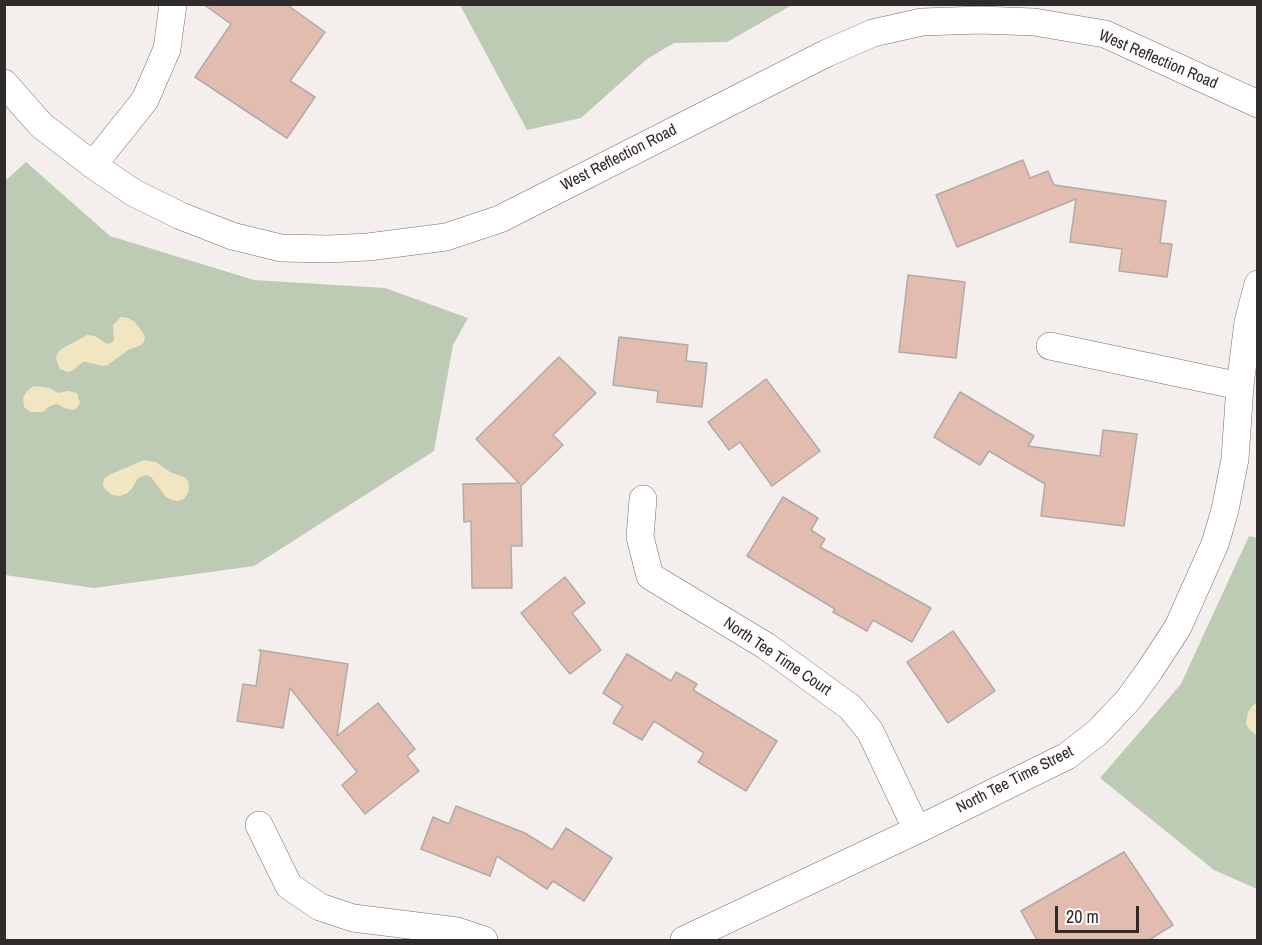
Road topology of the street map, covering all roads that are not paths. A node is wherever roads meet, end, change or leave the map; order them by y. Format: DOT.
graph roads {
  1 [pos="173,4"];
  2 [pos="4,83"];
  3 [pos="1257,104"];
  4 [pos="93,165"];
  5 [pos="1257,284"];
  6 [pos="1050,346"];
  7 [pos="1240,386"];
  8 [pos="643,499"];
  9 [pos="259,825"];
  10 [pos="916,830"];
  11 [pos="484,940"];
  12 [pos="684,940"];
  1 -- 4 [label="street"];
  2 -- 4 [label="street, West Reflection Road"];
  3 -- 4 [label="street, West Reflection Road"];
  5 -- 7 [label="street, North Tee Time Street"];
  6 -- 7 [label="street"];
  7 -- 10 [label="street, North Tee Time Street"];
  8 -- 10 [label="street, North Tee Time Court"];
  9 -- 11 [label="street"];
  10 -- 12 [label="street, North Tee Time Street"];
}
